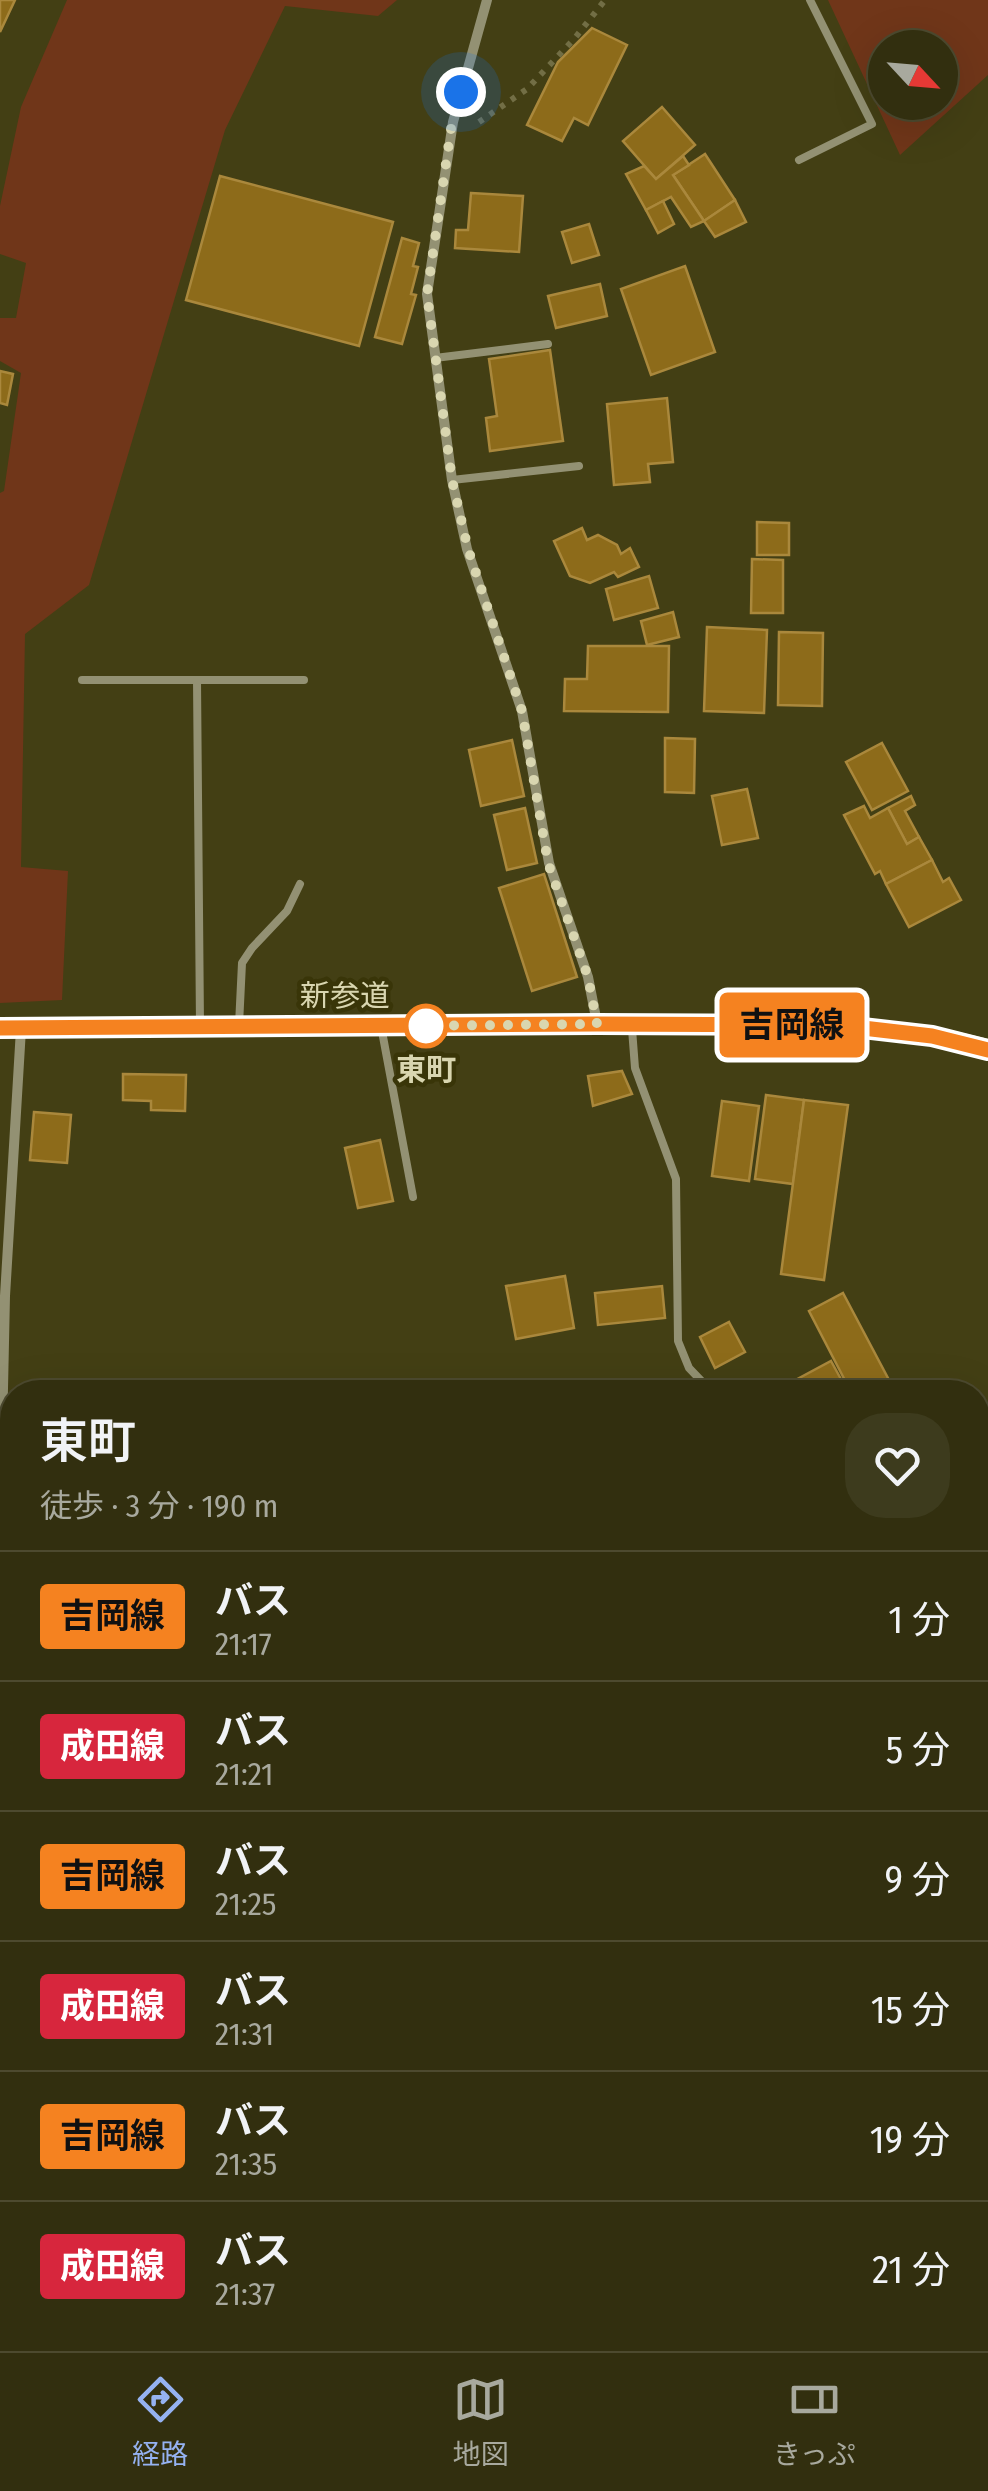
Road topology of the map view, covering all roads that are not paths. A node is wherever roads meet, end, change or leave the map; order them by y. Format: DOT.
graph roads {
  1 [pos="487,0"];
  2 [pos="810,0"];
  3 [pos="799,160"];
  4 [pos="548,344"];
  5 [pos="436,358"];
  6 [pos="579,466"];
  7 [pos="452,480"];
  8 [pos="82,680"];
  9 [pos="197,680"];
  10 [pos="304,680"];
  11 [pos="300,884"];
  12 [pos="597,1024"];
  13 [pos="631,1024"];
  14 [pos="200,1026"];
  15 [pos="239,1026"];
  16 [pos="382,1026"];
  17 [pos="10,1028"];
  18 [pos="988,1050"];
  19 [pos="413,1197"];
  20 [pos="3,1257"];
  21 [pos="2,1380"];
  22 [pos="700,1380"];
  1 -- 5 [label="street"];
  2 -- 3 [label="lane"];
  4 -- 5 [label="lane"];
  5 -- 7 [label="street"];
  6 -- 7 [label="lane"];
  7 -- 12 [label="street"];
  8 -- 9 [label="lane"];
  9 -- 10 [label="lane"];
  9 -- 14 [label="lane"];
  11 -- 15 [label="lane"];
  12 -- 13 [label="street, 新参道"];
  12 -- 16 [label="street, 新参道"];
  13 -- 18 [label="street, 新参道"];
  13 -- 22 [label="lane"];
  14 -- 15 [label="street, 新参道"];
  14 -- 17 [label="street, 新参道"];
  15 -- 16 [label="street, 新参道"];
  16 -- 19 [label="lane"];
  17 -- 20 [label="street"];
  20 -- 21 [label="street"];
}
